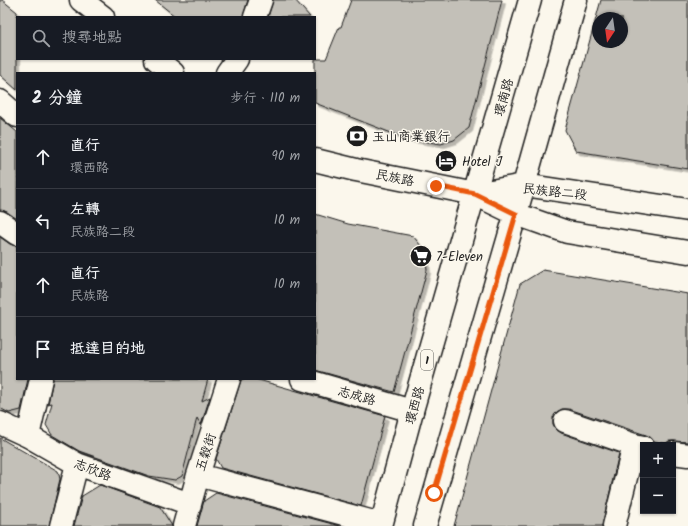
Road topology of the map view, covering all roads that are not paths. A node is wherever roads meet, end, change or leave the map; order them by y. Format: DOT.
graph roads {
  1 [pos="81,0"];
  2 [pos="261,0"];
  3 [pos="530,0"];
  4 [pos="576,0"];
  5 [pos="102,16"];
  6 [pos="255,16"];
  7 [pos="157,60"];
  8 [pos="236,60"];
  9 [pos="172,72"];
  10 [pos="228,72"];
  11 [pos="0,101"];
  12 [pos="16,115"];
  13 [pos="316,160"];
  14 [pos="524,185"];
  15 [pos="475,194"];
  16 [pos="688,210"];
  17 [pos="516,214"];
  18 [pos="0,222"];
  19 [pos="16,233"];
  20 [pos="688,252"];
  21 [pos="40,380"];
  22 [pos="229,380"];
  23 [pos="305,380"];
  24 [pos="412,411"];
  25 [pos="565,421"];
  26 [pos="0,423"];
  27 [pos="28,436"];
  28 [pos="638,446"];
  29 [pos="676,453"];
  30 [pos="688,455"];
  31 [pos="77,464"];
  32 [pos="198,475"];
  33 [pos="190,504"];
  34 [pos="381,525"];
  35 [pos="61,526"];
  36 [pos="184,526"];
  37 [pos="425,526"];
  38 [pos="614,526"];
  1 -- 5 [label="main road"];
  2 -- 6 [label="main road"];
  3 -- 15 [label="main road, 環南路 / 1"];
  4 -- 14 [label="main road"];
  7 -- 9 [label="main road"];
  8 -- 10 [label="main road"];
  11 -- 12 [label="main road"];
  13 -- 15 [label="main road, 民族路"];
  14 -- 15 [label="main road, 民族路二段"];
  14 -- 16 [label="main road, 民族路二段"];
  14 -- 17 [label="main road"];
  15 -- 17 [label="main road, 民族路二段"];
  15 -- 24 [label="main road, 環西路 / 1"];
  17 -- 20 [label="main road, 民族路二段"];
  17 -- 37 [label="main road"];
  18 -- 19 [label="main road"];
  21 -- 27 [label="main road"];
  22 -- 32 [label="main road, 五穀街"];
  23 -- 24 [label="main road, 志成路"];
  24 -- 34 [label="main road, 環西路 / 1"];
  25 -- 28 [label="main road"];
  26 -- 27 [label="main road, 志欣路"];
  27 -- 31 [label="main road, 志欣路"];
  28 -- 38 [label="main road"];
  29 -- 30 [label="main road"];
  31 -- 33 [label="main road, 志欣路"];
  31 -- 35 [label="main road"];
  32 -- 33 [label="main road, 五穀街"];
  32 -- 34 [label="main road, 環西路"];
  33 -- 36 [label="main road, 五穀街"];
}
